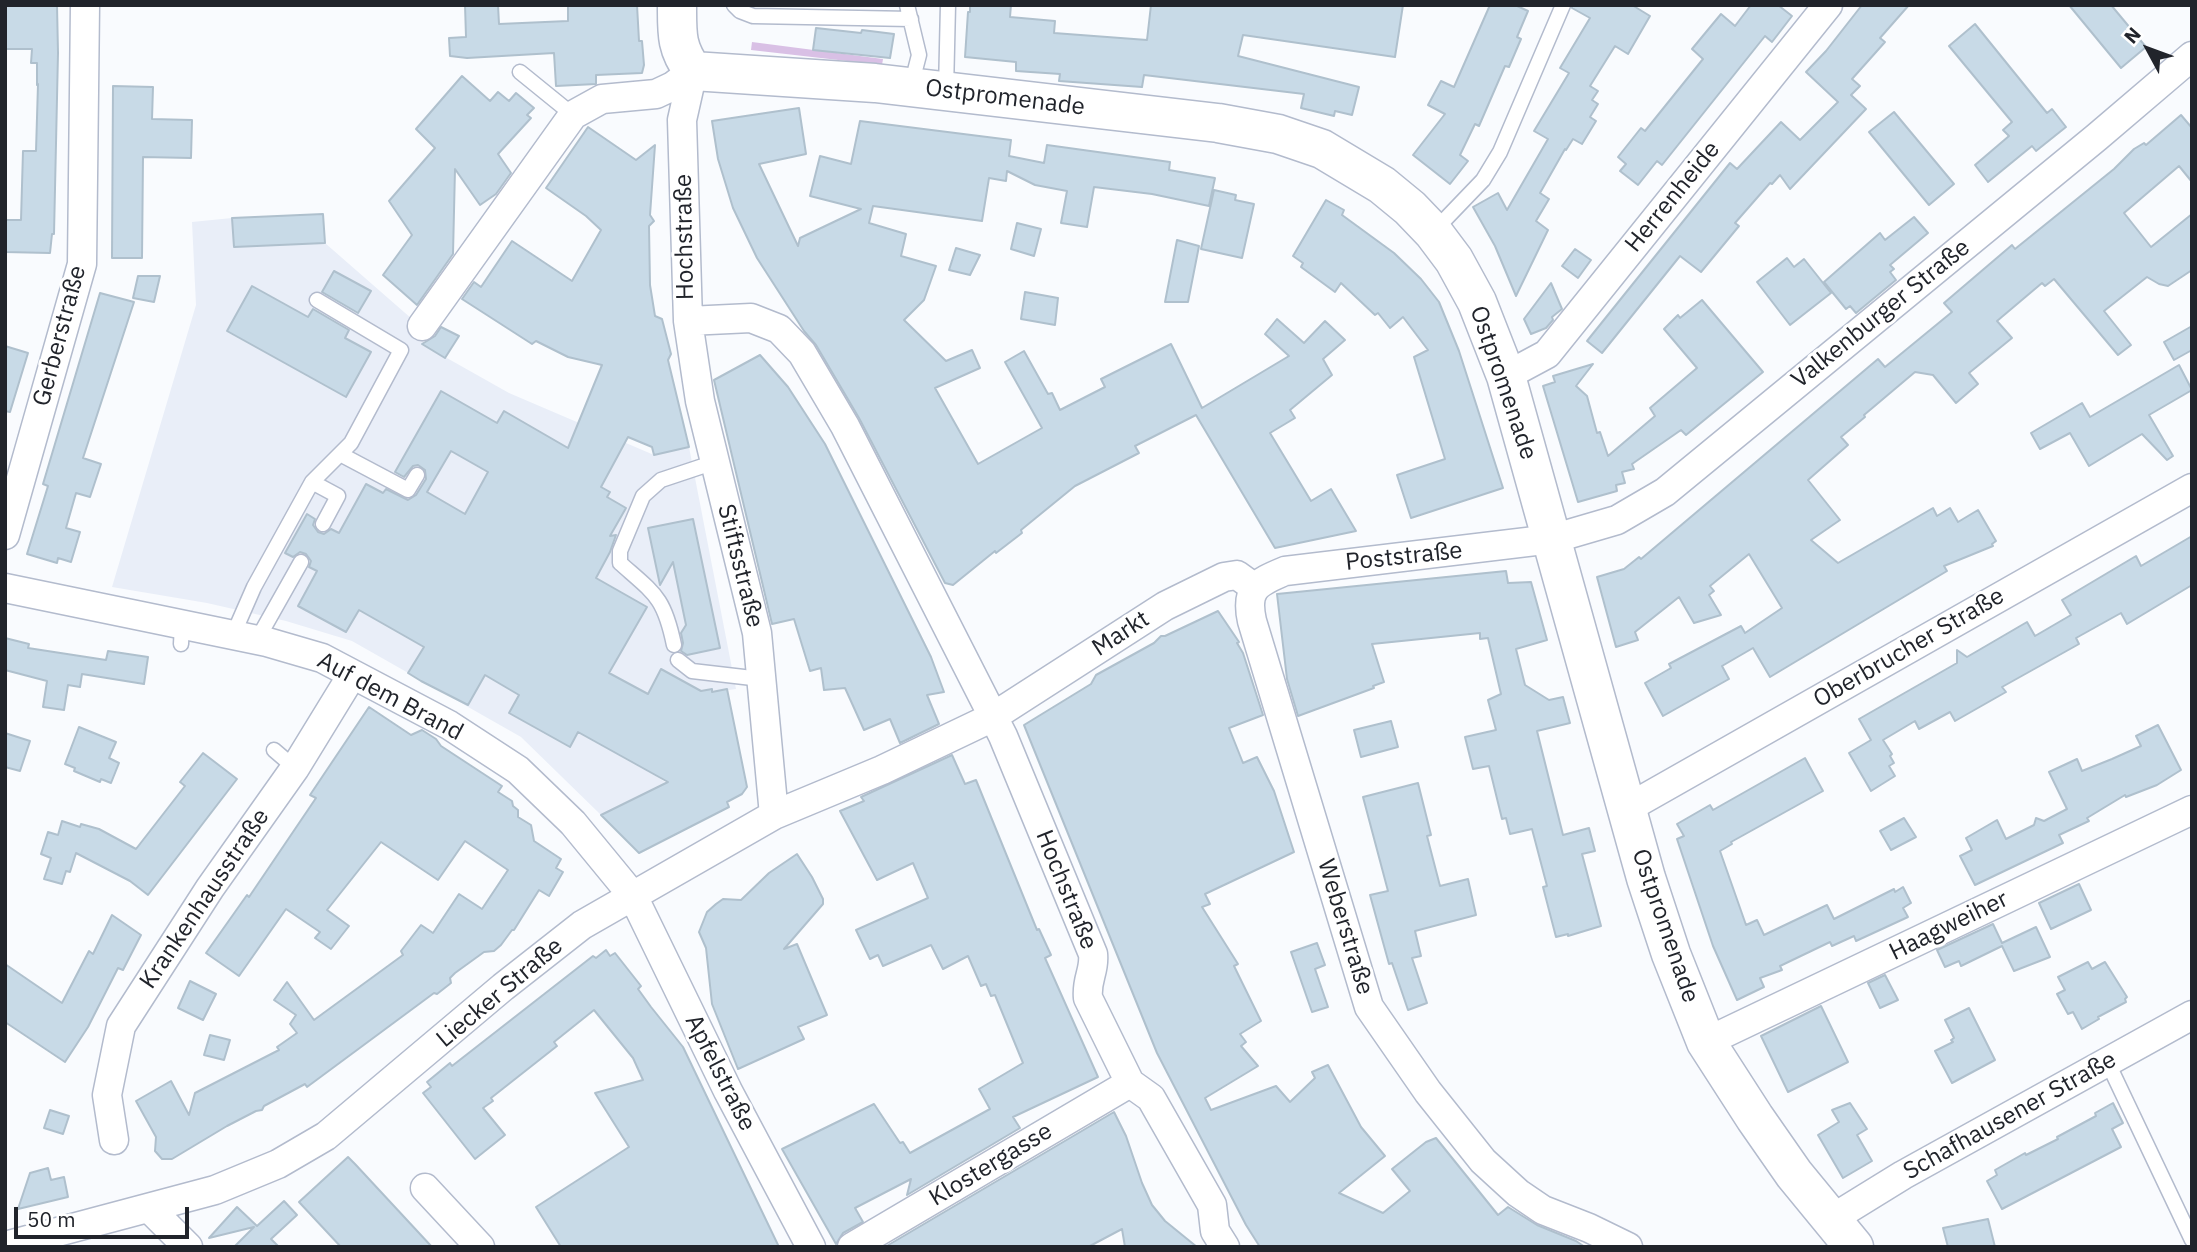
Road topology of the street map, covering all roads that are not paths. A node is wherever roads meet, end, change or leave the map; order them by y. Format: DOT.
graph roads {
  1 [pos="85,5"];
  2 [pos="677,5"];
  3 [pos="734,5"];
  4 [pos="948,5"];
  5 [pos="1563,5"];
  6 [pos="1828,5"];
  7 [pos="909,12"];
  8 [pos="2192,56"];
  9 [pos="693,71"];
  10 [pos="520,72"];
  11 [pos="928,89"];
  12 [pos="573,115"];
  13 [pos="1433,232"];
  14 [pos="317,300"];
  15 [pos="688,321"];
  16 [pos="422,326"];
  17 [pos="1506,376"];
  18 [pos="341,454"];
  19 [pos="715,462"];
  20 [pos="417,475"];
  21 [pos="312,482"];
  22 [pos="2192,488"];
  23 [pos="323,523"];
  24 [pos="5,535"];
  25 [pos="1552,540"];
  26 [pos="302,562"];
  27 [pos="1257,586"];
  28 [pos="5,588"];
  29 [pos="245,637"];
  30 [pos="674,645"];
  31 [pos="678,660"];
  32 [pos="352,675"];
  33 [pos="761,679"];
  34 [pos="992,718"];
  35 [pos="1626,809"];
  36 [pos="2192,810"];
  37 [pos="774,815"];
  38 [pos="632,896"];
  39 [pos="2192,1014"];
  40 [pos="1706,1042"];
  41 [pos="2107,1061"];
  42 [pos="1130,1083"];
  43 [pos="114,1140"];
  44 [pos="425,1188"];
  45 [pos="150,1209"];
  46 [pos="1842,1233"];
  47 [pos="2192,1240"];
  48 [pos="5,1245"];
  49 [pos="188,1247"];
  50 [pos="480,1247"];
  51 [pos="811,1247"];
  52 [pos="852,1247"];
  53 [pos="1224,1247"];
  54 [pos="1628,1247"];
  1 -- 24 [label="street, Gerberstraße"];
  2 -- 9 [label="street"];
  3 -- 7 [label="lane"];
  4 -- 11 [label="lane"];
  5 -- 13 [label="lane"];
  6 -- 17 [label="street, Herrenheide"];
  7 -- 11 [label="lane"];
  8 -- 25 [label="street, Valkenburger Straße"];
  9 -- 11 [label="street, Ostpromenade"];
  9 -- 12 [label="street"];
  9 -- 15 [label="street, Hochstraße"];
  10 -- 12 [label="lane"];
  11 -- 13 [label="street, Ostpromenade"];
  12 -- 16 [label="street"];
  13 -- 17 [label="street, Ostpromenade"];
  14 -- 18 [label="lane"];
  15 -- 19 [label="street, Stiftsstraße"];
  15 -- 34 [label="street, Hochstraße"];
  17 -- 25 [label="street, Ostpromenade"];
  18 -- 20 [label="lane"];
  18 -- 21 [label="lane"];
  19 -- 30 [label="lane"];
  19 -- 33 [label="street, Stiftsstraße"];
  21 -- 23 [label="lane"];
  21 -- 29 [label="lane"];
  22 -- 35 [label="street, Oberbrucher Straße"];
  25 -- 27 [label="street, Poststraße"];
  25 -- 35 [label="street, Ostpromenade"];
  26 -- 29 [label="lane"];
  27 -- 34 [label="street, Markt"];
  27 -- 54 [label="street, Weberstraße"];
  28 -- 29 [label="street, Auf dem Brand"];
  29 -- 32 [label="street, Auf dem Brand"];
  31 -- 33 [label="lane"];
  32 -- 38 [label="street, Auf dem Brand"];
  32 -- 43 [label="street, Krankenhausstraße"];
  33 -- 37 [label="street, Stiftsstraße"];
  34 -- 37 [label="street, Liecker Straße"];
  34 -- 42 [label="street, Hochstraße"];
  35 -- 40 [label="street, Ostpromenade"];
  36 -- 40 [label="street, Haagweiher"];
  37 -- 38 [label="street, Liecker Straße"];
  38 -- 45 [label="street, Liecker Straße"];
  38 -- 51 [label="street, Apfelstraße"];
  39 -- 41 [label="street, Schafhausener Straße"];
  40 -- 46 [label="street, Ostpromenade"];
  41 -- 46 [label="street, Schafhausener Straße"];
  41 -- 47 [label="lane"];
  42 -- 52 [label="street, Klostergasse"];
  42 -- 53 [label="street, Hochstraße"];
  44 -- 50 [label="street"];
  45 -- 48 [label="street, Liecker Straße"];
  45 -- 49 [label="street"];
}
